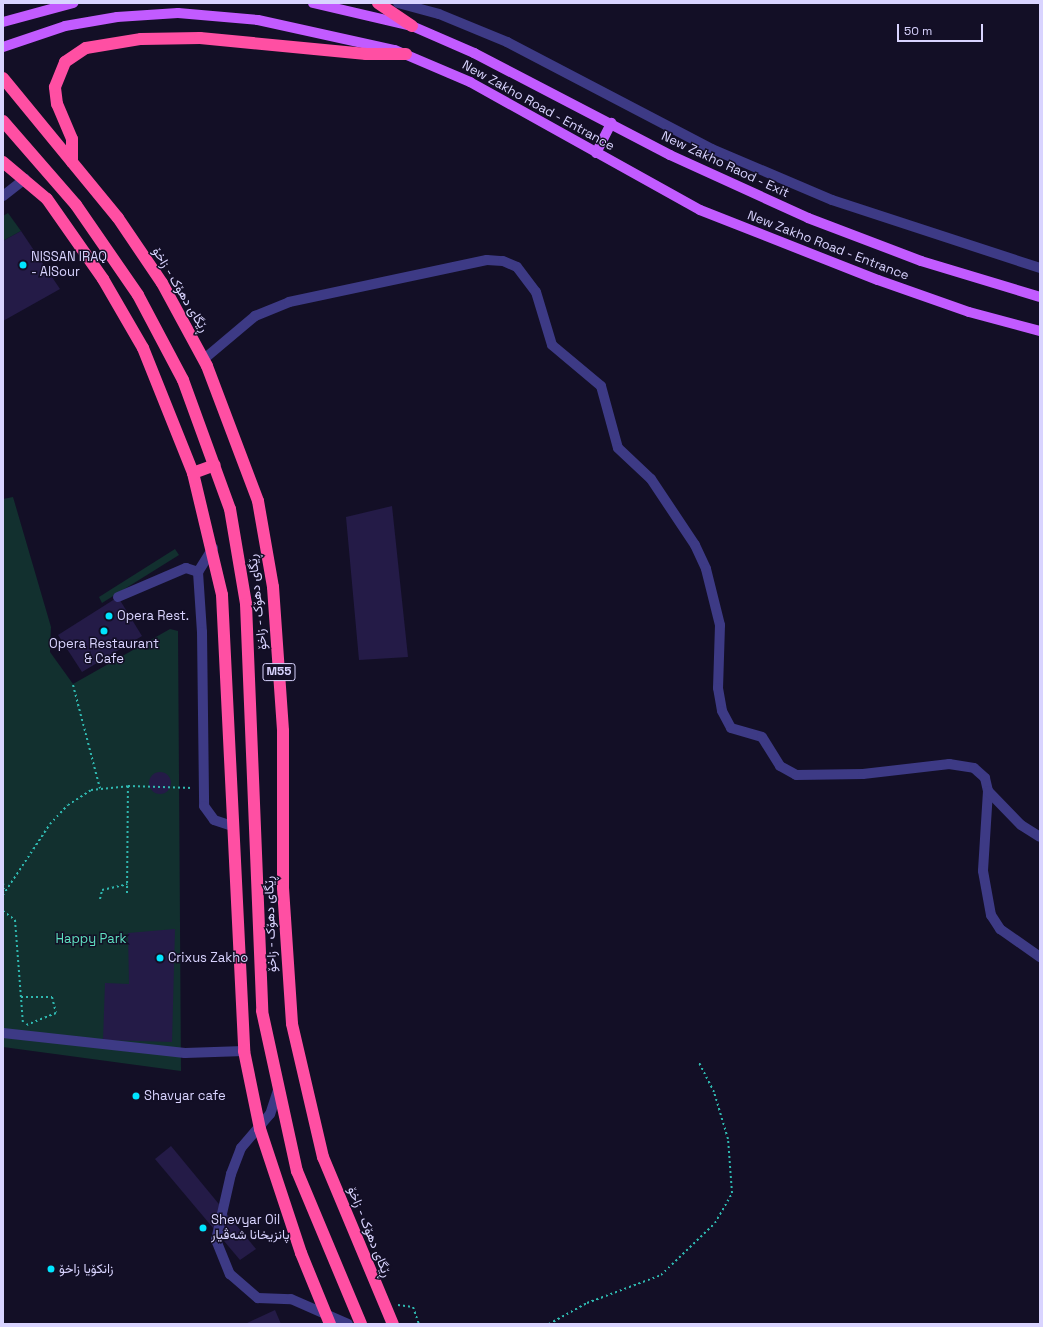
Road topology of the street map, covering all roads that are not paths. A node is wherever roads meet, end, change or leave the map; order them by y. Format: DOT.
graph roads {
  1 [pos="73,3"];
  2 [pos="313,3"];
  3 [pos="378,3"];
  4 [pos="398,3"];
  5 [pos="3,22"];
  6 [pos="412,26"];
  7 [pos="3,47"];
  8 [pos="406,54"];
  9 [pos="3,78"];
  10 [pos="3,121"];
  11 [pos="611,123"];
  12 [pos="596,153"];
  13 [pos="3,162"];
  14 [pos="72,162"];
  15 [pos="25,180"];
  16 [pos="3,196"];
  17 [pos="1040,268"];
  18 [pos="1040,297"];
  19 [pos="1040,331"];
  20 [pos="204,359"];
  21 [pos="215,465"];
  22 [pos="192,473"];
  23 [pos="212,548"];
  24 [pos="198,572"];
  25 [pos="118,597"];
  26 [pos="988,791"];
  27 [pos="234,826"];
  28 [pos="1040,837"];
  29 [pos="1040,957"];
  30 [pos="3,1033"];
  31 [pos="244,1051"];
  32 [pos="278,1090"];
  33 [pos="260,1129"];
  34 [pos="323,1311"];
  35 [pos="330,1324"];
  36 [pos="348,1324"];
  37 [pos="361,1324"];
  38 [pos="393,1324"];
  1 -- 5 [label="main road"];
  2 -- 6 [label="main road, New Zakho Raod - Exit"];
  3 -- 6 [label="highway"];
  4 -- 17 [label="street"];
  6 -- 11 [label="main road, New Zakho Raod - Exit"];
  7 -- 8 [label="main road, New Zakho Road - Entrance"];
  8 -- 12 [label="main road, New Zakho Road - Entrance"];
  8 -- 14 [label="highway"];
  9 -- 14 [label="highway, ڕێگای دهۆک - زاخۆ / M55"];
  10 -- 21 [label="highway, ڕێگای دهۆک - زاخۆ / M55"];
  11 -- 12 [label="main road"];
  11 -- 18 [label="main road, New Zakho Raod - Exit"];
  12 -- 19 [label="main road, New Zakho Road - Entrance"];
  13 -- 15 [label="highway"];
  14 -- 20 [label="highway, ڕێگای دهۆک - زاخۆ / M55"];
  15 -- 16 [label="street"];
  15 -- 22 [label="highway"];
  20 -- 26 [label="street"];
  20 -- 38 [label="highway, ڕێگای دهۆک - زاخۆ / M55"];
  21 -- 22 [label="highway"];
  21 -- 32 [label="highway, ڕێگای دهۆک - زاخۆ / M55"];
  22 -- 23 [label="highway"];
  23 -- 24 [label="street"];
  23 -- 27 [label="highway"];
  24 -- 25 [label="street"];
  24 -- 27 [label="street"];
  26 -- 28 [label="street"];
  26 -- 29 [label="street"];
  27 -- 31 [label="highway"];
  30 -- 31 [label="street"];
  31 -- 33 [label="highway"];
  32 -- 33 [label="street"];
  32 -- 37 [label="highway, ڕێگای دهۆک - زاخۆ / M55"];
  33 -- 34 [label="highway"];
  33 -- 34 [label="street"];
  34 -- 35 [label="highway"];
  34 -- 36 [label="street"];
}
